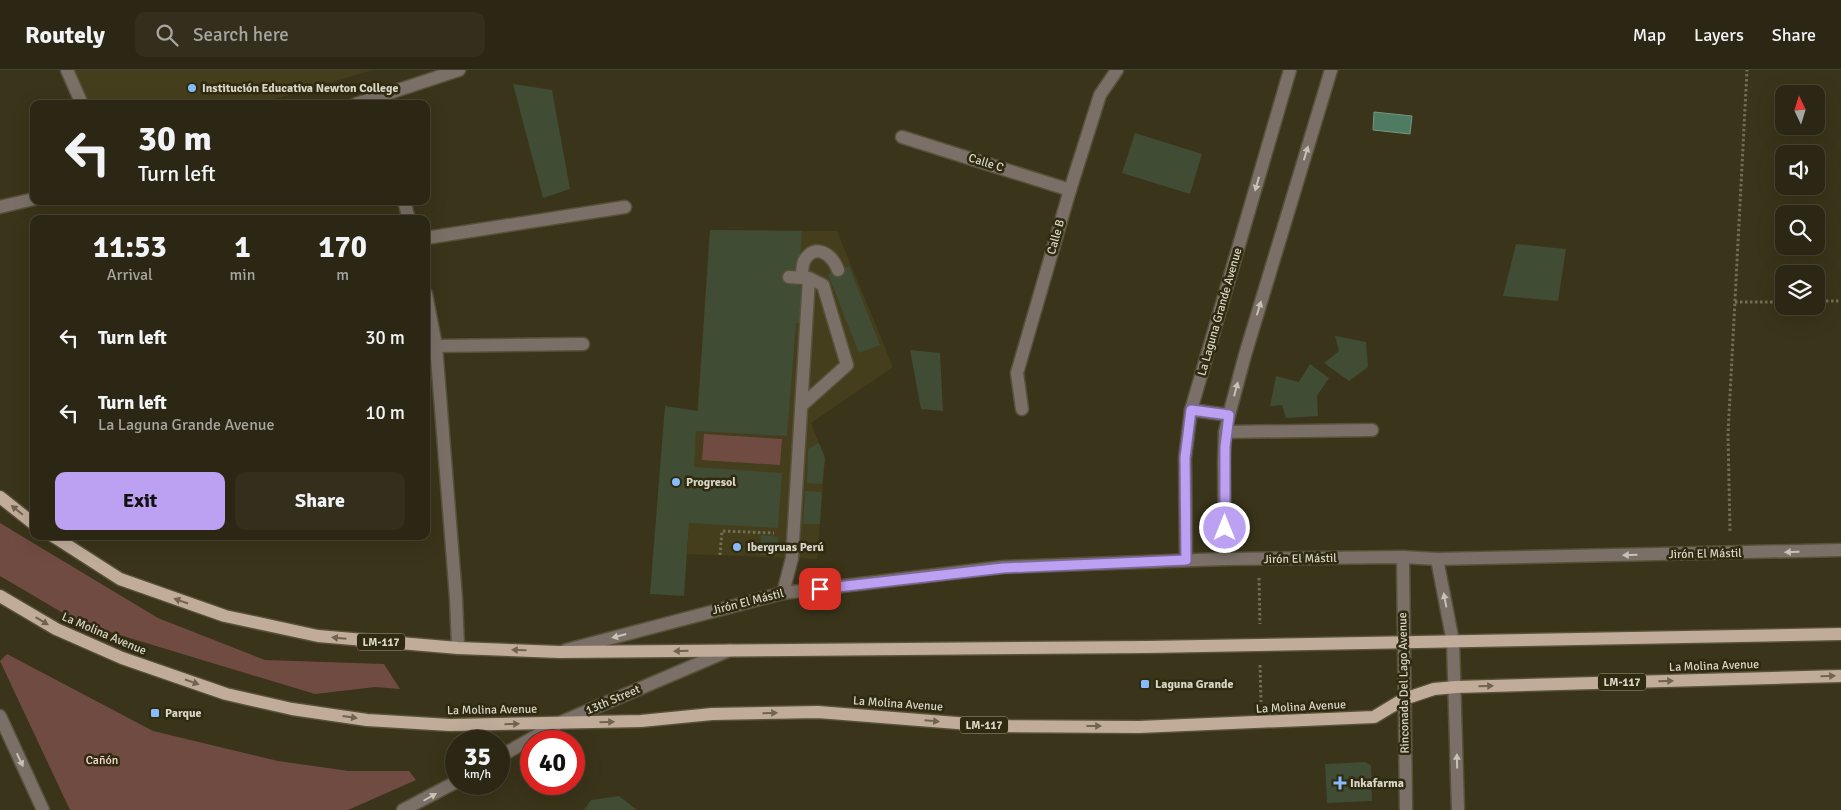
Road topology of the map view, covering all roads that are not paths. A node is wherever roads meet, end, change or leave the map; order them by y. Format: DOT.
graph roads {
  1 [pos="67,70"];
  2 [pos="459,70"];
  3 [pos="1117,70"];
  4 [pos="1290,70"];
  5 [pos="1330,70"];
  6 [pos="80,100"];
  7 [pos="376,100"];
  8 [pos="902,137"];
  9 [pos="1070,190"];
  10 [pos="30,200"];
  11 [pos="0,207"];
  12 [pos="625,207"];
  13 [pos="430,237"];
  14 [pos="838,270"];
  15 [pos="789,277"];
  16 [pos="430,315"];
  17 [pos="583,344"];
  18 [pos="436,346"];
  19 [pos="801,406"];
  20 [pos="1022,409"];
  21 [pos="1191,410"];
  22 [pos="1229,415"];
  23 [pos="1372,430"];
  24 [pos="1226,432"];
  25 [pos="0,497"];
  26 [pos="30,521"];
  27 [pos="60,540"];
  28 [pos="1841,550"];
  29 [pos="1403,557"];
  30 [pos="1225,559"];
  31 [pos="1437,559"];
  32 [pos="1186,560"];
  33 [pos="783,593"];
  34 [pos="0,596"];
  35 [pos="1841,634"];
  36 [pos="1453,642"];
  37 [pos="1403,643"];
  38 [pos="458,648"];
  39 [pos="730,650"];
  40 [pos="559,652"];
  41 [pos="1841,676"];
  42 [pos="1456,687"];
  43 [pos="1404,699"];
  44 [pos="0,716"];
  45 [pos="559,723"];
  46 [pos="510,751"];
  47 [pos="445,788"];
  48 [pos="43,810"];
  49 [pos="403,810"];
  50 [pos="1406,810"];
  51 [pos="1458,810"];
  1 -- 6 [label="street"];
  2 -- 7 [label="street"];
  3 -- 9 [label="street, Calle B"];
  4 -- 21 [label="street, La Laguna Grande Avenue, one-way"];
  22 -- 5 [label="street, one-way"];
  8 -- 9 [label="street, Calle C"];
  9 -- 20 [label="street, Calle B"];
  10 -- 11 [label="street"];
  12 -- 13 [label="street"];
  14 -- 15 [label="street"];
  16 -- 18 [label="street"];
  17 -- 18 [label="street"];
  18 -- 38 [label="street"];
  19 -- 19 [label="street"];
  19 -- 33 [label="street"];
  21 -- 22 [label="street"];
  21 -- 32 [label="street, La Laguna Grande Avenue"];
  22 -- 24 [label="street"];
  23 -- 24 [label="street"];
  24 -- 30 [label="street"];
  26 -- 25 [label="main road, one-way"];
  38 -- 27 [label="main road, LM-117, one-way"];
  28 -- 31 [label="street, Jirón El Mástil, one-way"];
  29 -- 30 [label="street, Jirón El Mástil"];
  29 -- 31 [label="street, Jirón El Mástil"];
  29 -- 37 [label="street, Rinconada Del Lago Avenue"];
  30 -- 32 [label="street, Jirón El Mástil"];
  36 -- 31 [label="street, one-way"];
  32 -- 33 [label="street, Jirón El Mástil"];
  33 -- 40 [label="street, Jirón El Mástil, one-way"];
  34 -- 45 [label="main road, La Molina Avenue / LM-117, one-way"];
  35 -- 36 [label="main road, LM-117"];
  36 -- 37 [label="main road, LM-117"];
  36 -- 42 [label="street"];
  37 -- 39 [label="main road, LM-117"];
  37 -- 43 [label="street, Rinconada Del Lago Avenue"];
  40 -- 38 [label="main road, LM-117, one-way"];
  39 -- 40 [label="main road, LM-117, one-way"];
  39 -- 45 [label="street, 13th Street"];
  42 -- 41 [label="main road, La Molina Avenue / LM-117, one-way"];
  42 -- 43 [label="main road, La Molina Avenue / LM-117"];
  51 -- 42 [label="street, one-way"];
  45 -- 43 [label="main road, La Molina Avenue / LM-117, one-way"];
  43 -- 50 [label="street, Rinconada Del Lago Avenue"];
  44 -- 48 [label="street, one-way"];
  45 -- 46 [label="street, 13th Street"];
  49 -- 47 [label="street, one-way"];
}
